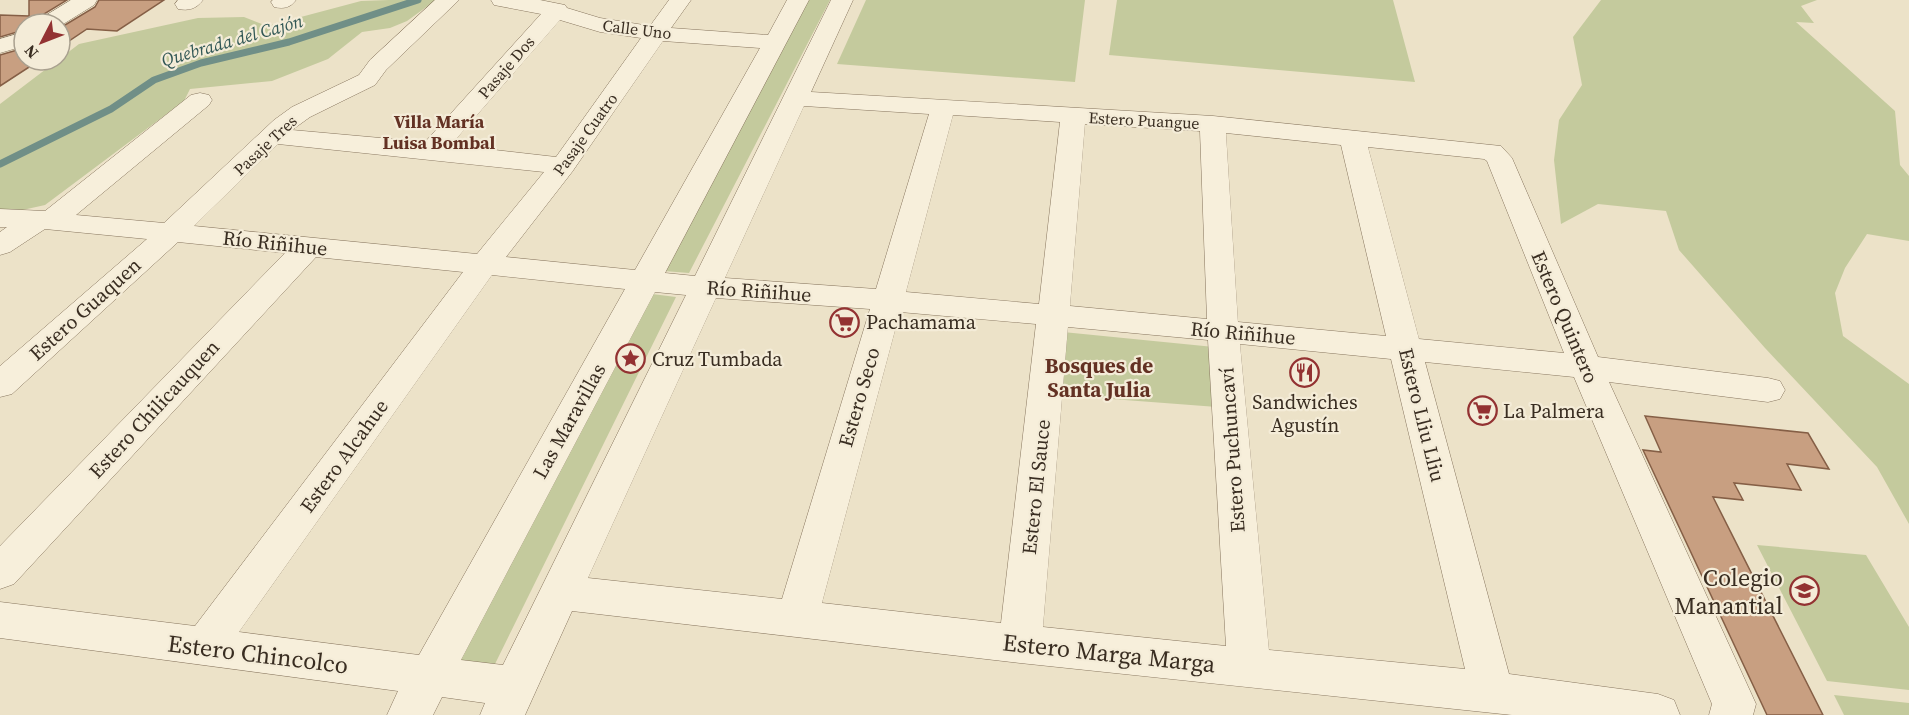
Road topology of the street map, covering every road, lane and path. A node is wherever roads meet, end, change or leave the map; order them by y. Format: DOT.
graph roads {
  1 [pos="86,0"];
  2 [pos="448,0"];
  3 [pos="502,0"];
  4 [pos="680,0"];
  5 [pos="798,0"];
  6 [pos="842,0"];
  7 [pos="556,10"];
  8 [pos="67,12"];
  9 [pos="657,33"];
  10 [pos="775,42"];
  11 [pos="795,98"];
  12 [pos="200,100"];
  13 [pos="944,107"];
  14 [pos="1073,116"];
  15 [pos="1213,124"];
  16 [pos="273,136"];
  17 [pos="1352,138"];
  18 [pos="432,151"];
  19 [pos="1492,152"];
  20 [pos="563,166"];
  21 [pos="0,218"];
  22 [pos="45,220"];
  23 [pos="171,233"];
  24 [pos="0,246"];
  25 [pos="308,247"];
  26 [pos="484,265"];
  27 [pos="645,281"];
  28 [pos="705,287"];
  29 [pos="886,300"];
  30 [pos="1053,316"];
  31 [pos="1223,331"];
  32 [pos="1405,349"];
  33 [pos="1586,367"];
  34 [pos="0,385"];
  35 [pos="1768,390"];
  36 [pos="0,572"];
  37 [pos="560,592"];
  38 [pos="797,619"];
  39 [pos="0,620"];
  40 [pos="1020,644"];
  41 [pos="204,647"];
  42 [pos="1249,668"];
  43 [pos="430,676"];
  44 [pos="1492,692"];
  45 [pos="509,701"];
  46 [pos="409,715"];
  47 [pos="1658,715"];
  48 [pos="1731,715"];
  1 -- 8 [label="street"];
  2 -- 16 [label="street, Pasaje Tres"];
  3 -- 7 [label="street, Calle Uno"];
  4 -- 9 [label="street, Pasaje Cuatro"];
  5 -- 10 [label="street, Las Maravillas"];
  6 -- 11 [label="street"];
  7 -- 9 [label="street, Calle Uno"];
  7 -- 18 [label="street, Pasaje Dos"];
  9 -- 10 [label="street, Calle Uno"];
  9 -- 20 [label="street, Pasaje Cuatro"];
  10 -- 27 [label="street, Las Maravillas"];
  11 -- 13 [label="street, Estero Puangue"];
  11 -- 28 [label="street"];
  12 -- 22 [label="street"];
  13 -- 14 [label="street, Estero Puangue"];
  13 -- 29 [label="street, Estero Seco"];
  14 -- 15 [label="street, Estero Puangue"];
  14 -- 30 [label="street, Estero El Sauce"];
  15 -- 17 [label="street, Estero Puangue"];
  15 -- 31 [label="street, Estero Puchuncaví"];
  16 -- 18 [label="street"];
  16 -- 23 [label="street, Pasaje Tres"];
  17 -- 19 [label="street, Estero Puangue"];
  17 -- 32 [label="street, Estero Lliu Lliu"];
  18 -- 20 [label="street"];
  19 -- 33 [label="street, Estero Quintero"];
  20 -- 26 [label="street, Pasaje Cuatro"];
  21 -- 22 [label="street, Río Riñihue"];
  22 -- 23 [label="street, Río Riñihue"];
  22 -- 24 [label="street"];
  23 -- 25 [label="street, Río Riñihue"];
  23 -- 34 [label="street, Estero Guaquen"];
  25 -- 26 [label="street, Río Riñihue"];
  25 -- 36 [label="street, Estero Chilicauquen"];
  26 -- 27 [label="street, Río Riñihue"];
  26 -- 41 [label="street, Estero Alcahue"];
  27 -- 28 [label="street, Río Riñihue"];
  27 -- 43 [label="street, Las Maravillas"];
  28 -- 29 [label="street, Río Riñihue"];
  28 -- 37 [label="street"];
  29 -- 30 [label="street, Río Riñihue"];
  29 -- 38 [label="street, Estero Seco"];
  30 -- 31 [label="street, Río Riñihue"];
  30 -- 40 [label="street, Estero El Sauce"];
  31 -- 32 [label="street, Río Riñihue"];
  31 -- 42 [label="street, Estero Puchuncaví"];
  32 -- 33 [label="street, Río Riñihue"];
  32 -- 44 [label="street, Estero Lliu Lliu"];
  33 -- 35 [label="street, Río Riñihue"];
  33 -- 48 [label="street, Estero Quintero"];
  37 -- 38 [label="street, Estero Marga Marga"];
  37 -- 45 [label="street"];
  38 -- 40 [label="street, Estero Marga Marga"];
  39 -- 41 [label="street, Estero Chincolco"];
  40 -- 42 [label="street, Estero Marga Marga"];
  41 -- 43 [label="street, Estero Chincolco"];
  42 -- 44 [label="street, Estero Marga Marga"];
  43 -- 45 [label="street, Estero Chincolco"];
  43 -- 46 [label="street, Las Maravillas"];
  44 -- 47 [label="street, Estero Marga Marga"];
}
